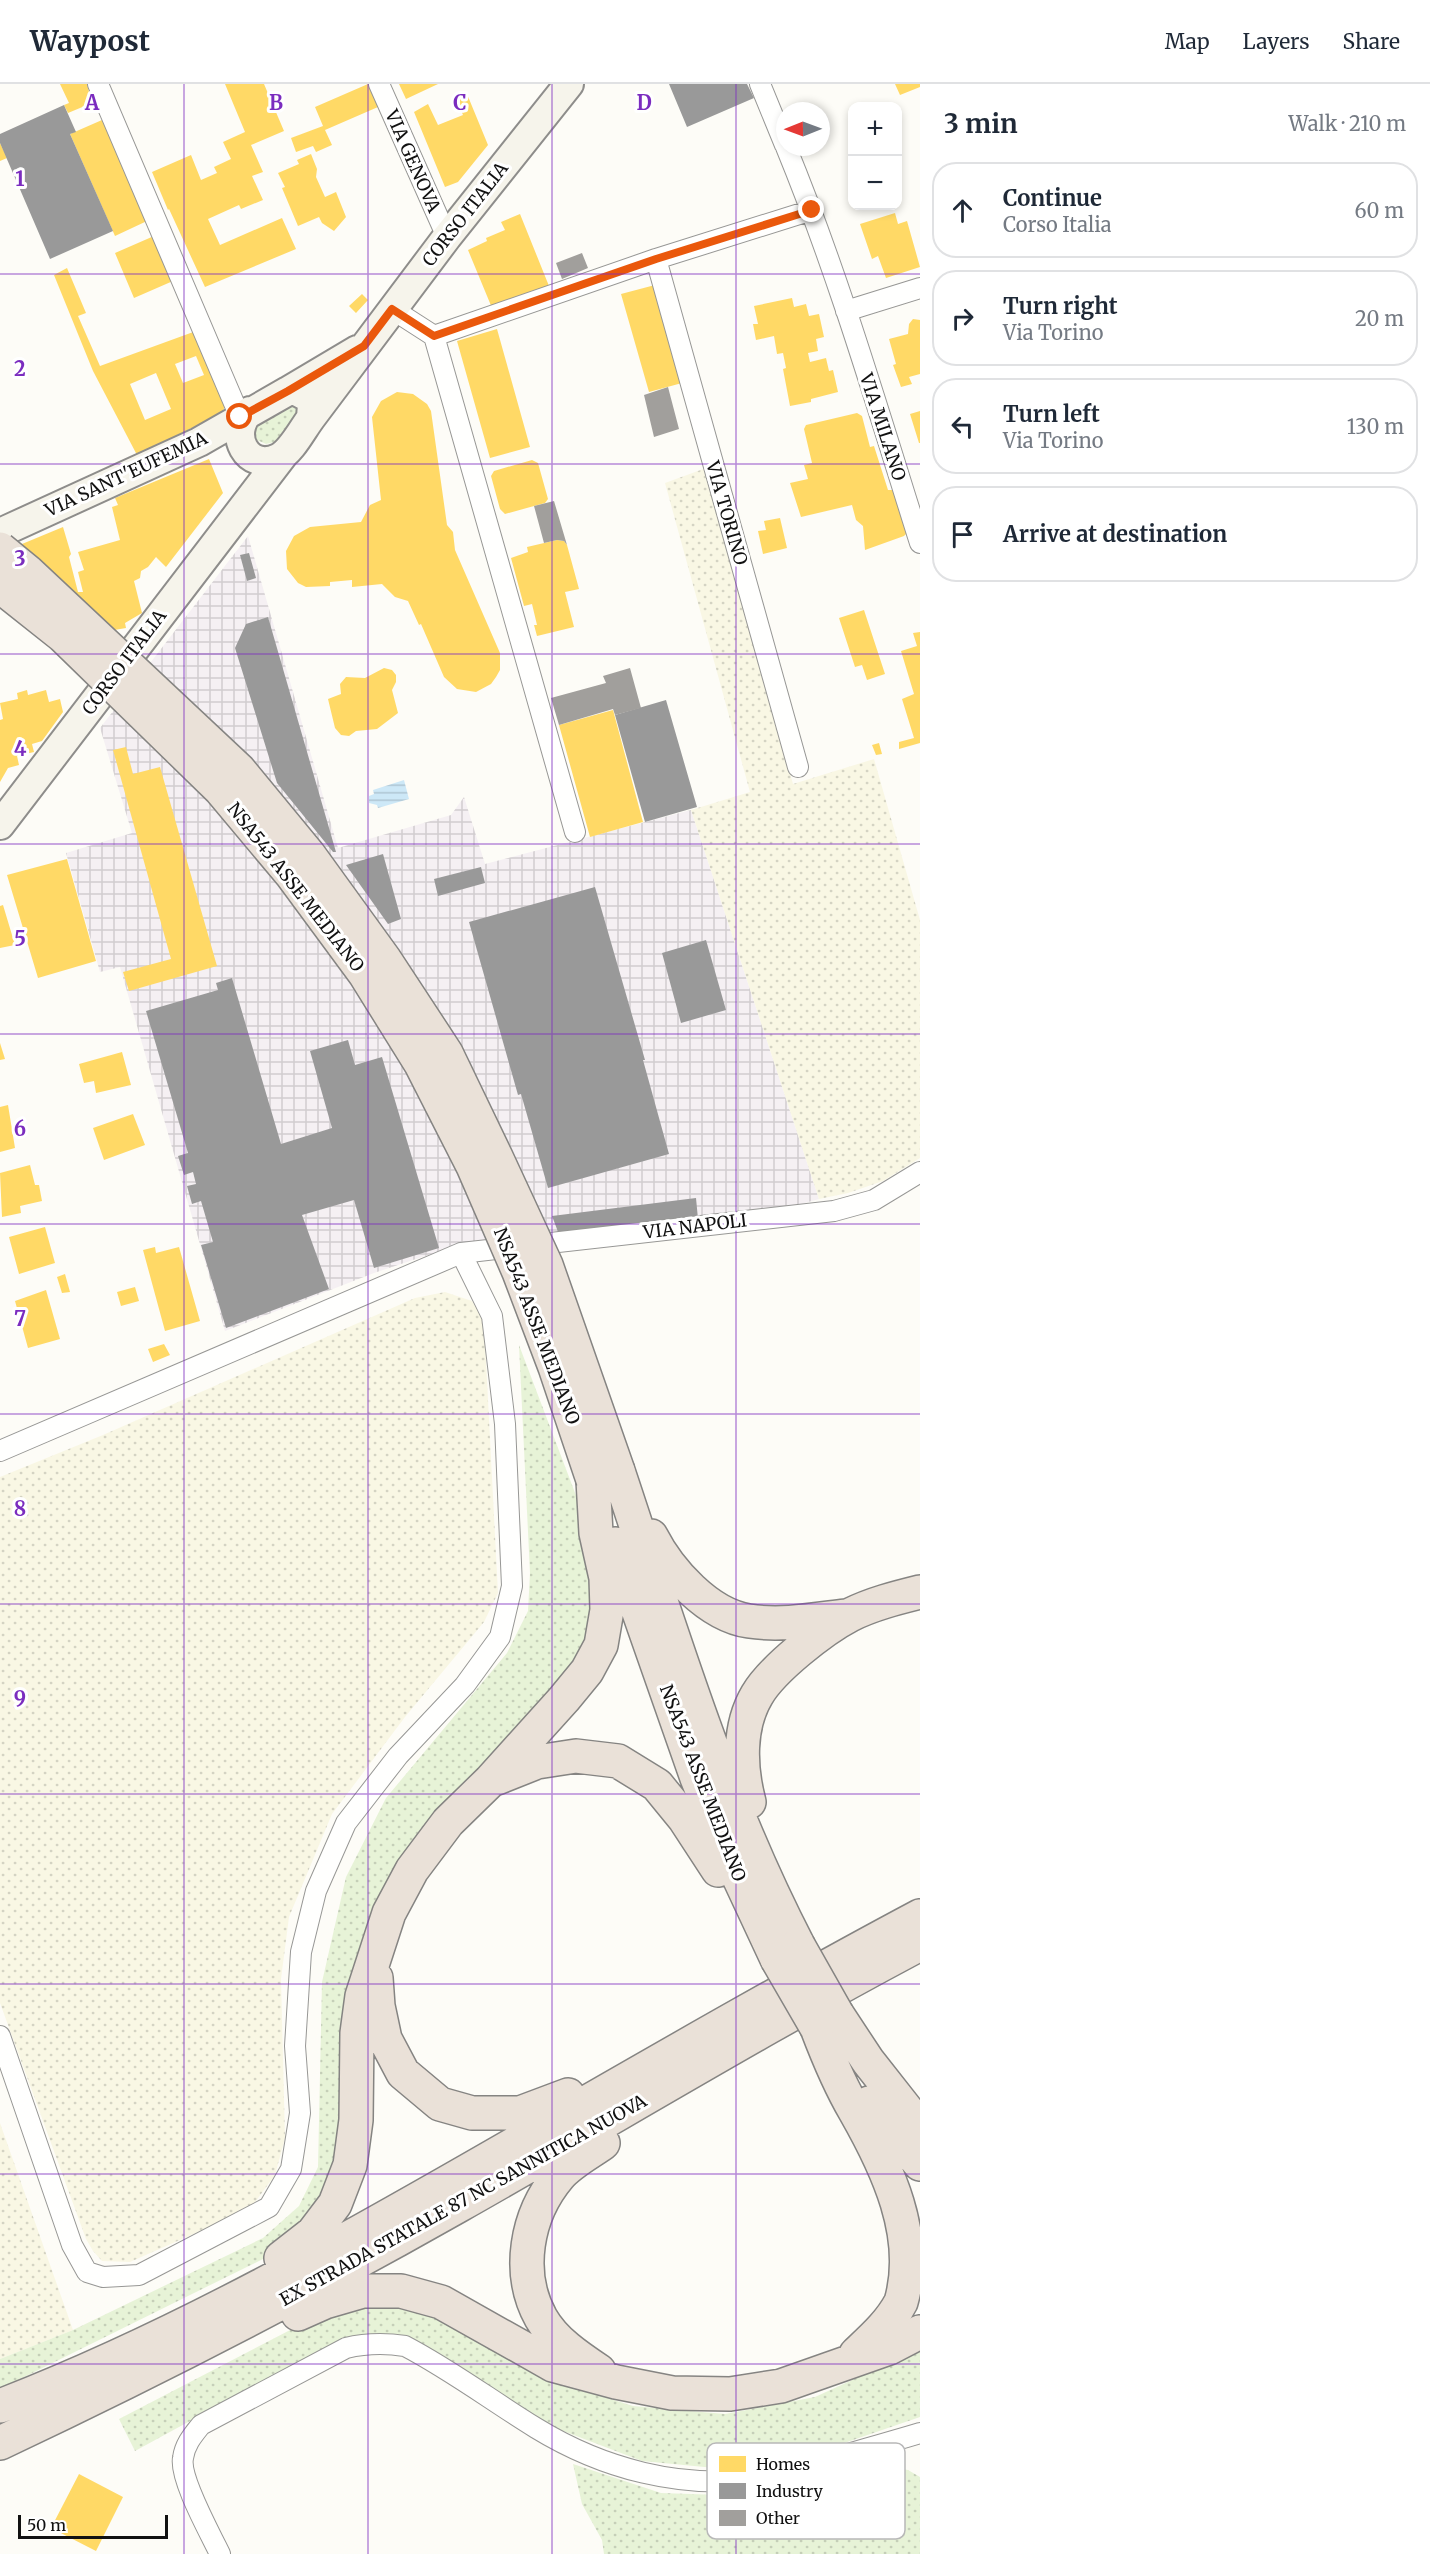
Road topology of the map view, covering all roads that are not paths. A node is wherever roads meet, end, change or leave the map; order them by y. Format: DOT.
graph roads {
  1 [pos="98,84"];
  2 [pos="379,84"];
  3 [pos="569,84"];
  4 [pos="760,84"];
  5 [pos="776,124"];
  6 [pos="789,156"];
  7 [pos="812,210"];
  8 [pos="447,237"];
  9 [pos="656,259"];
  10 [pos="920,288"];
  11 [pos="392,309"];
  12 [pos="846,311"];
  13 [pos="434,336"];
  14 [pos="364,346"];
  15 [pos="288,391"];
  16 [pos="245,414"];
  17 [pos="311,418"];
  18 [pos="199,442"];
  19 [pos="248,453"];
  20 [pos="284,454"];
  21 [pos="248,499"];
  22 [pos="0,533"];
  23 [pos="920,543"];
  24 [pos="0,549"];
  25 [pos="0,586"];
  26 [pos="798,767"];
  27 [pos="0,825"];
  28 [pos="575,832"];
  29 [pos="920,1172"];
  30 [pos="461,1253"];
  31 [pos="0,1451"];
  32 [pos="605,1475"];
  33 [pos="920,1592"];
  34 [pos="850,1615"];
  35 [pos="490,1781"];
  36 [pos="782,1913"];
  37 [pos="920,1916"];
  38 [pos="920,1944"];
  39 [pos="788,1952"];
  40 [pos="375,1955"];
  41 [pos="827,2021"];
  42 [pos="0,2036"];
  43 [pos="868,2061"];
  44 [pos="668,2069"];
  45 [pos="920,2106"];
  46 [pos="920,2127"];
  47 [pos="920,2164"];
  48 [pos="196,2319"];
  49 [pos="920,2332"];
  50 [pos="846,2363"];
  51 [pos="616,2382"];
  52 [pos="77,2391"];
  53 [pos="0,2406"];
  54 [pos="920,2433"];
  55 [pos="0,2443"];
  56 [pos="888,2443"];
  57 [pos="707,2482"];
  58 [pos="220,2554"];
  1 -- 16 [label="street"];
  2 -- 8 [label="street, VIA GENOVA"];
  3 -- 8 [label="street, CORSO ITALIA"];
  4 -- 5 [label="street, VIA MILANO"];
  6 -- 7 [label="street, VIA MILANO"];
  7 -- 9 [label="street"];
  7 -- 12 [label="street, VIA MILANO"];
  8 -- 11 [label="street, CORSO ITALIA"];
  9 -- 13 [label="street"];
  9 -- 26 [label="street, VIA TORINO"];
  10 -- 12 [label="street"];
  11 -- 13 [label="street"];
  11 -- 14 [label="street, CORSO ITALIA"];
  12 -- 23 [label="street, VIA MILANO"];
  13 -- 28 [label="street"];
  14 -- 15 [label="street, CORSO ITALIA"];
  14 -- 17 [label="street, CORSO ITALIA"];
  15 -- 16 [label="street, CORSO ITALIA"];
  15 -- 17 [label="street"];
  16 -- 18 [label="street, VIA SANT'EUFEMIA"];
  16 -- 19 [label="street"];
  17 -- 20 [label="street, CORSO ITALIA"];
  18 -- 19 [label="street"];
  18 -- 22 [label="street, VIA SANT'EUFEMIA"];
  19 -- 20 [label="street"];
  19 -- 21 [label="street"];
  20 -- 21 [label="street, CORSO ITALIA"];
  21 -- 27 [label="street, CORSO ITALIA"];
  24 -- 32 [label="highway, NSA543 ASSE MEDIANO, bridge"];
  25 -- 32 [label="highway, NSA543 ASSE MEDIANO, bridge"];
  29 -- 30 [label="street, VIA NAPOLI"];
  30 -- 31 [label="street, VIA NAPOLI"];
  30 -- 42 [label="street"];
  32 -- 34 [label="highway"];
  32 -- 35 [label="highway"];
  32 -- 36 [label="highway, NSA543 ASSE MEDIANO"];
  32 -- 39 [label="highway, NSA543 ASSE MEDIANO"];
  33 -- 34 [label="highway"];
  34 -- 36 [label="highway"];
  35 -- 39 [label="highway"];
  35 -- 40 [label="highway"];
  36 -- 39 [label="highway, NSA543 ASSE MEDIANO"];
  37 -- 44 [label="highway, EX STRADA STATALE 87 NC SANNITICA NUOVA"];
  38 -- 44 [label="highway, EX STRADA STATALE 87 NC SANNITICA NUOVA"];
  39 -- 41 [label="highway, NSA543 ASSE MEDIANO, bridge"];
  40 -- 44 [label="highway"];
  40 -- 48 [label="highway"];
  41 -- 43 [label="highway, NSA543 ASSE MEDIANO"];
  41 -- 47 [label="highway, NSA543 ASSE MEDIANO"];
  41 -- 50 [label="highway"];
  43 -- 45 [label="highway"];
  43 -- 46 [label="highway, NSA543 ASSE MEDIANO"];
  44 -- 48 [label="highway, EX STRADA STATALE 87 NC SANNITICA NUOVA"];
  44 -- 51 [label="highway"];
  44 -- 52 [label="highway, EX STRADA STATALE 87 NC SANNITICA NUOVA"];
  48 -- 52 [label="highway, EX STRADA STATALE 87 NC SANNITICA NUOVA"];
  49 -- 50 [label="highway"];
  50 -- 51 [label="highway"];
  51 -- 52 [label="highway"];
  52 -- 53 [label="highway"];
  52 -- 55 [label="highway, EX STRADA STATALE 87 NC SANNITICA NUOVA"];
  54 -- 56 [label="street"];
  57 -- 58 [label="street"];
}
